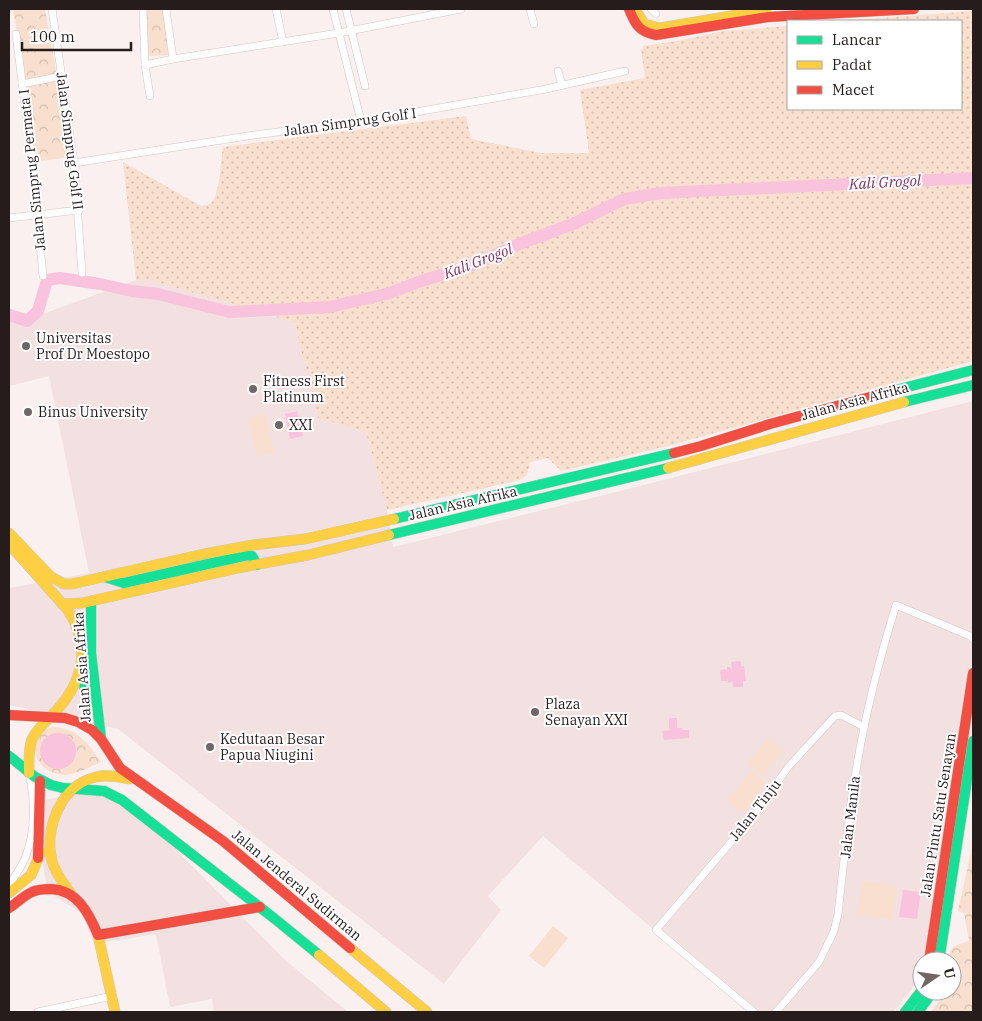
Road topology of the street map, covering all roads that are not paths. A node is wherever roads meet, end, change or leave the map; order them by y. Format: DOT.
graph roads {
  1 [pos="52,9"];
  2 [pos="143,9"];
  3 [pos="166,9"];
  4 [pos="276,9"];
  5 [pos="333,9"];
  6 [pos="346,9"];
  7 [pos="461,9"];
  8 [pos="530,9"];
  9 [pos="629,9"];
  10 [pos="636,9"];
  11 [pos="785,9"];
  12 [pos="914,9"];
  13 [pos="879,10"];
  14 [pos="895,10"];
  15 [pos="534,24"];
  16 [pos="351,31"];
  17 [pos="339,33"];
  18 [pos="16,34"];
  19 [pos="283,42"];
  20 [pos="173,59"];
  21 [pos="145,64"];
  22 [pos="625,70"];
  23 [pos="558,71"];
  24 [pos="62,76"];
  25 [pos="22,84"];
  26 [pos="562,85"];
  27 [pos="365,86"];
  28 [pos="150,96"];
  29 [pos="361,122"];
  30 [pos="74,163"];
  31 [pos="79,210"];
  32 [pos="37,216"];
  33 [pos="9,218"];
  34 [pos="82,273"];
  35 [pos="43,276"];
  36 [pos="973,370"];
  37 [pos="920,384"];
  38 [pos="973,385"];
  39 [pos="922,397"];
  40 [pos="552,483"];
  41 [pos="555,495"];
  42 [pos="9,533"];
  43 [pos="9,544"];
  44 [pos="257,565"];
  45 [pos="105,577"];
  46 [pos="91,601"];
  47 [pos="62,604"];
  48 [pos="90,618"];
  49 [pos="75,621"];
  50 [pos="972,637"];
  51 [pos="82,666"];
  52 [pos="973,673"];
  53 [pos="95,699"];
  54 [pos="9,715"];
  55 [pos="51,716"];
  56 [pos="864,727"];
  57 [pos="101,739"];
  58 [pos="973,741"];
  59 [pos="9,756"];
  60 [pos="29,773"];
  61 [pos="40,781"];
  62 [pos="145,785"];
  63 [pos="75,788"];
  64 [pos="50,830"];
  65 [pos="38,858"];
  66 [pos="9,885"];
  67 [pos="9,893"];
  68 [pos="71,894"];
  69 [pos="260,907"];
  70 [pos="9,908"];
  71 [pos="98,935"];
  72 [pos="931,951"];
  73 [pos="941,951"];
  74 [pos="112,996"];
  75 [pos="914,1001"];
  76 [pos="928,1001"];
  77 [pos="38,1012"];
  78 [pos="115,1012"];
  79 [pos="386,1012"];
  80 [pos="427,1012"];
  81 [pos="754,1012"];
  82 [pos="776,1012"];
  83 [pos="905,1012"];
  84 [pos="918,1012"];
  1 -- 24 [label="street, Jalan Simprug Golf II"];
  2 -- 21 [label="street"];
  3 -- 20 [label="street"];
  4 -- 19 [label="street"];
  5 -- 17 [label="street"];
  6 -- 16 [label="street"];
  7 -- 16 [label="street"];
  8 -- 15 [label="street"];
  9 -- 13 [label="main road"];
  10 -- 11 [label="main road"];
  12 -- 14 [label="main road"];
  13 -- 14 [label="main road"];
  16 -- 17 [label="street"];
  16 -- 27 [label="street"];
  17 -- 19 [label="street"];
  17 -- 29 [label="street"];
  18 -- 25 [label="street, Jalan Simprug Permata I"];
  19 -- 20 [label="street"];
  20 -- 21 [label="street"];
  21 -- 28 [label="street"];
  22 -- 26 [label="street, Jalan Simprug Golf I"];
  23 -- 26 [label="street"];
  24 -- 25 [label="street"];
  24 -- 30 [label="street, Jalan Simprug Golf II"];
  25 -- 32 [label="street, Jalan Simprug Permata I"];
  26 -- 29 [label="street, Jalan Simprug Golf I"];
  29 -- 30 [label="street, Jalan Simprug Golf I"];
  30 -- 31 [label="street, Jalan Simprug Golf II"];
  31 -- 32 [label="street"];
  31 -- 34 [label="street, Jalan Simprug Golf II"];
  32 -- 33 [label="street"];
  32 -- 35 [label="street, Jalan Simprug Permata I"];
  36 -- 37 [label="main road, Jalan Asia Afrika"];
  37 -- 39 [label="main road"];
  37 -- 40 [label="main road, Jalan Asia Afrika"];
  38 -- 39 [label="main road, Jalan Asia Afrika"];
  39 -- 41 [label="main road, Jalan Asia Afrika"];
  40 -- 41 [label="main road"];
  40 -- 45 [label="main road, Jalan Asia Afrika"];
  41 -- 44 [label="main road, Jalan Asia Afrika"];
  42 -- 45 [label="main road, Jalan Asia Afrika"];
  43 -- 47 [label="main road"];
  44 -- 45 [label="main road"];
  44 -- 46 [label="main road, Jalan Asia Afrika"];
  46 -- 47 [label="main road"];
  46 -- 48 [label="main road, Jalan Asia Afrika"];
  47 -- 49 [label="main road"];
  48 -- 49 [label="main road"];
  48 -- 53 [label="main road, Jalan Asia Afrika"];
  49 -- 51 [label="main road"];
  50 -- 56 [label="street, Jalan Manila"];
  51 -- 53 [label="main road"];
  51 -- 55 [label="main road"];
  52 -- 72 [label="main road, Jalan Pintu Satu Senayan"];
  53 -- 57 [label="main road, Jalan Asia Afrika"];
  54 -- 55 [label="main road"];
  55 -- 57 [label="main road"];
  55 -- 60 [label="main road"];
  56 -- 81 [label="street, Jalan Tinju"];
  56 -- 82 [label="street, Jalan Manila"];
  57 -- 62 [label="main road"];
  58 -- 73 [label="main road, Jalan Pintu Satu Senayan"];
  59 -- 60 [label="main road"];
  60 -- 61 [label="main road"];
  60 -- 66 [label="street"];
  61 -- 63 [label="main road"];
  61 -- 65 [label="main road"];
  62 -- 63 [label="main road"];
  62 -- 80 [label="main road, Jalan Jenderal Sudirman"];
  63 -- 64 [label="main road"];
  63 -- 69 [label="main road"];
  64 -- 65 [label="main road"];
  64 -- 68 [label="main road"];
  65 -- 67 [label="main road"];
  68 -- 70 [label="main road"];
  68 -- 71 [label="main road"];
  69 -- 71 [label="main road"];
  69 -- 79 [label="main road"];
  71 -- 74 [label="main road"];
  74 -- 77 [label="street"];
  74 -- 78 [label="main road"];
  75 -- 83 [label="main road"];
  76 -- 84 [label="main road"];
}
